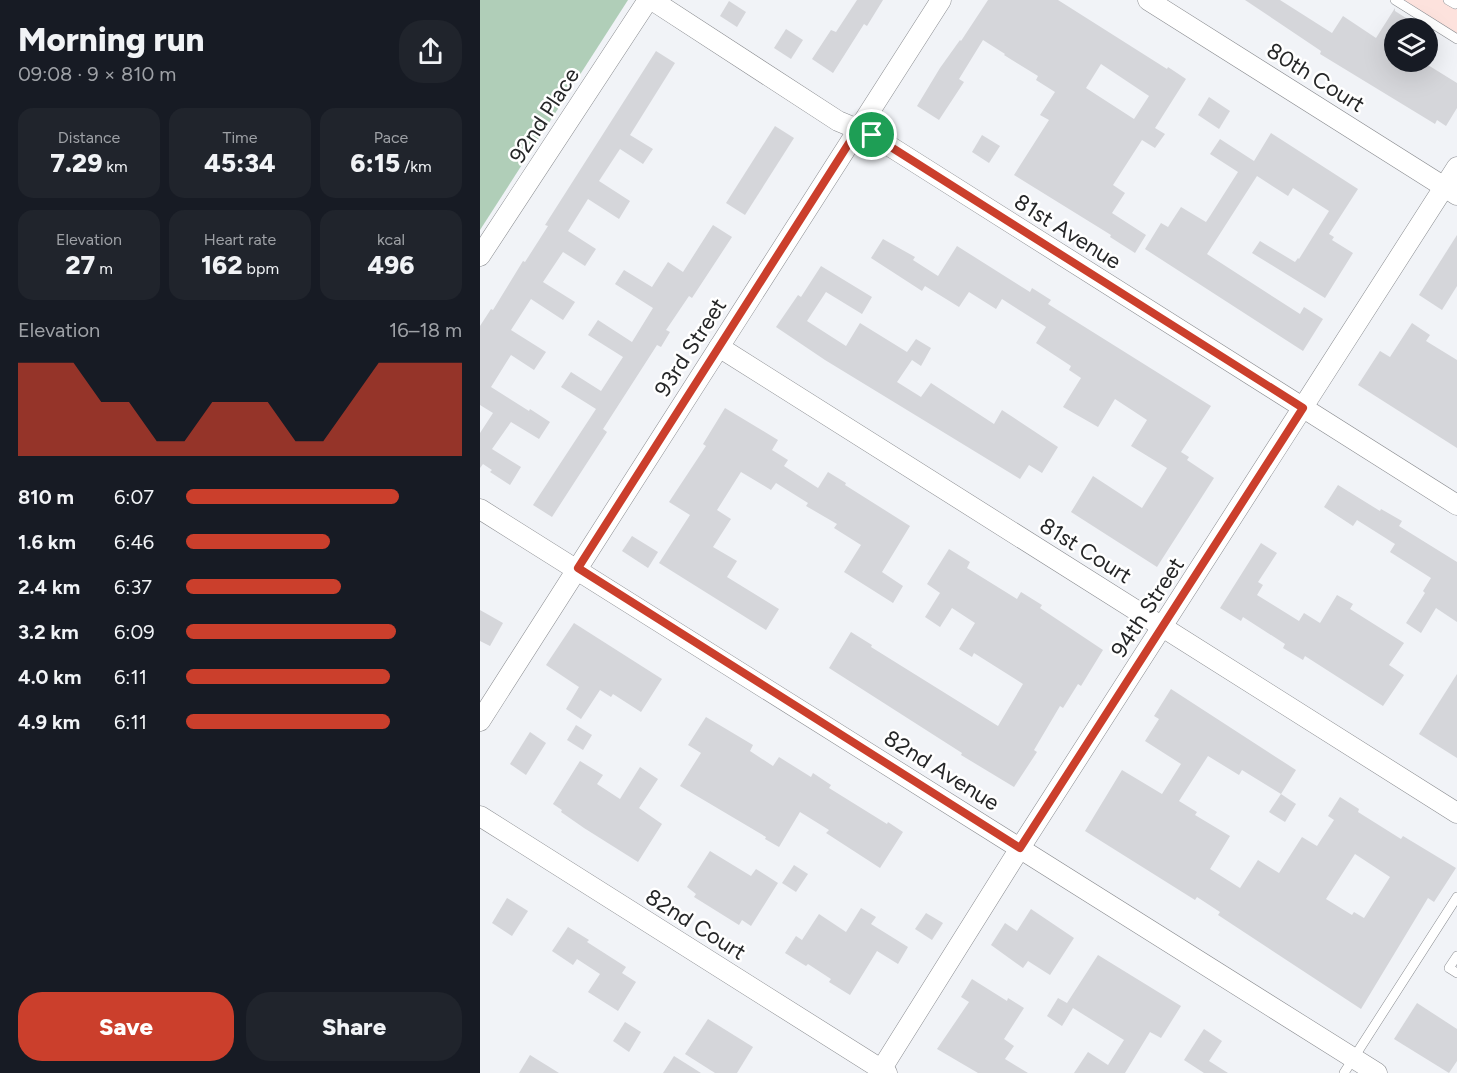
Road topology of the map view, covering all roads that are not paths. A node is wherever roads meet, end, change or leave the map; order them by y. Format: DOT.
graph roads {
  1 [pos="650,0"];
  2 [pos="941,0"];
  3 [pos="1149,0"];
  4 [pos="1395,0"];
  5 [pos="1448,0"];
  6 [pos="1457,1"];
  7 [pos="1457,39"];
  8 [pos="858,129"];
  9 [pos="1457,167"];
  10 [pos="1450,191"];
  11 [pos="480,256"];
  12 [pos="719,347"];
  13 [pos="1303,408"];
  14 [pos="1457,505"];
  15 [pos="480,508"];
  16 [pos="578,568"];
  17 [pos="1163,627"];
  18 [pos="480,721"];
  19 [pos="1457,813"];
  20 [pos="480,816"];
  21 [pos="1020,848"];
  22 [pos="1457,897"];
  23 [pos="1457,956"];
  24 [pos="1457,973"];
  25 [pos="1348,1066"];
  26 [pos="882,1072"];
  27 [pos="1377,1073"];
  1 -- 8 [label="street, 81st Avenue"];
  1 -- 11 [label="street, 92nd Place"];
  2 -- 8 [label="street, 93rd Street"];
  3 -- 10 [label="street, 80th Court"];
  4 -- 7 [label="lane"];
  5 -- 6 [label="lane"];
  8 -- 12 [label="street, 93rd Street"];
  8 -- 13 [label="street, 81st Avenue"];
  9 -- 10 [label="street, 94th Street"];
  10 -- 13 [label="street, 94th Street"];
  12 -- 16 [label="street, 93rd Street"];
  12 -- 17 [label="street, 81st Court"];
  13 -- 14 [label="street, 81st Avenue"];
  13 -- 17 [label="street, 94th Street"];
  15 -- 16 [label="street, 82nd Avenue"];
  16 -- 18 [label="street, 93rd Street"];
  16 -- 21 [label="street, 82nd Avenue"];
  17 -- 19 [label="street, 81st Court"];
  17 -- 21 [label="street, 94th Street"];
  20 -- 26 [label="street, 82nd Court"];
  21 -- 25 [label="street, 82nd Avenue"];
  21 -- 26 [label="street, 94th Street"];
  22 -- 25 [label="lane"];
  23 -- 24 [label="lane"];
  25 -- 27 [label="street, 82nd Avenue"];
}
